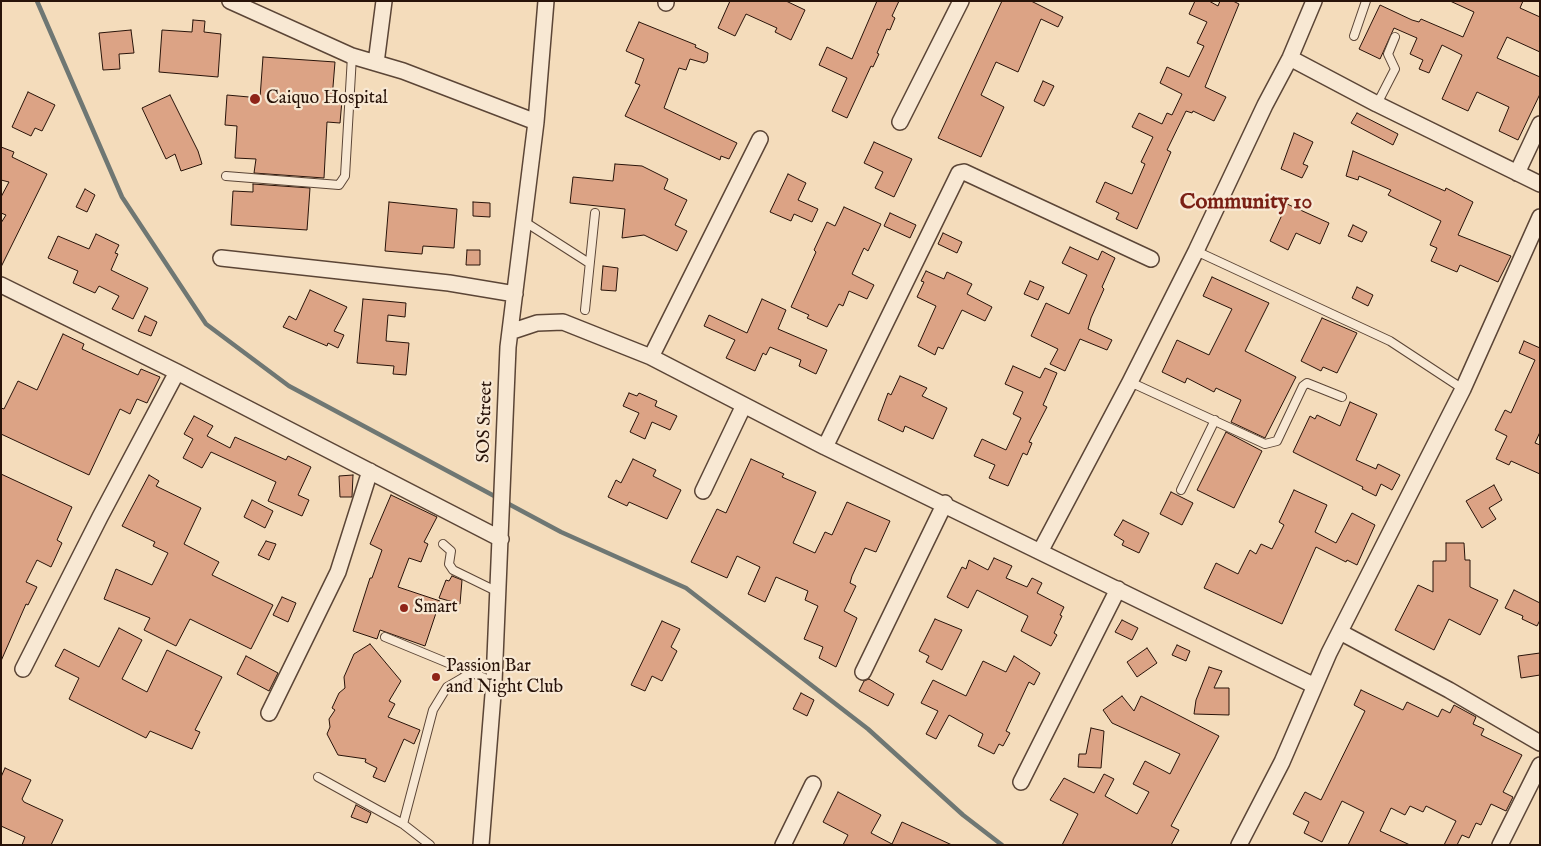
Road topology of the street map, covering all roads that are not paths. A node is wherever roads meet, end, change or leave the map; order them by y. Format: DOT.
graph roads {
  1 [pos="230,1"];
  2 [pos="384,1"];
  3 [pos="546,1"];
  4 [pos="961,1"];
  5 [pos="1314,1"];
  6 [pos="1366,1"];
  7 [pos="1354,36"];
  8 [pos="1395,38"];
  9 [pos="352,56"];
  10 [pos="1290,58"];
  11 [pos="376,63"];
  12 [pos="1377,104"];
  13 [pos="536,122"];
  14 [pos="900,122"];
  15 [pos="1540,124"];
  16 [pos="760,139"];
  17 [pos="1517,173"];
  18 [pos="226,176"];
  19 [pos="1540,184"];
  20 [pos="594,213"];
  21 [pos="1540,217"];
  22 [pos="525,222"];
  23 [pos="1196,251"];
  24 [pos="221,258"];
  25 [pos="1151,259"];
  26 [pos="590,263"];
  27 [pos="1,285"];
  28 [pos="514,294"];
  29 [pos="585,310"];
  30 [pos="510,332"];
  31 [pos="650,357"];
  32 [pos="177,372"];
  33 [pos="1130,382"];
  34 [pos="1463,389"];
  35 [pos="1342,397"];
  36 [pos="744,405"];
  37 [pos="1215,420"];
  38 [pos="825,447"];
  39 [pos="370,471"];
  40 [pos="1181,490"];
  41 [pos="703,491"];
  42 [pos="945,504"];
  43 [pos="501,539"];
  44 [pos="443,544"];
  45 [pos="1041,550"];
  46 [pos="1118,589"];
  47 [pos="498,592"];
  48 [pos="1340,632"];
  49 [pos="385,637"];
  50 [pos="23,670"];
  51 [pos="863,672"];
  52 [pos="471,673"];
  53 [pos="494,682"];
  54 [pos="1313,685"];
  55 [pos="269,712"];
  56 [pos="1540,743"];
  57 [pos="1540,765"];
  58 [pos="318,777"];
  59 [pos="1021,782"];
  60 [pos="813,784"];
  61 [pos="403,824"];
  62 [pos="430,845"];
  63 [pos="480,845"];
  64 [pos="783,845"];
  65 [pos="1239,845"];
  66 [pos="1500,845"];
  1 -- 9 [label="street"];
  2 -- 11 [label="street"];
  3 -- 13 [label="street, SOS Street"];
  4 -- 14 [label="street"];
  5 -- 10 [label="street"];
  6 -- 7 [label="lane"];
  8 -- 12 [label="lane"];
  9 -- 11 [label="street"];
  9 -- 18 [label="lane"];
  10 -- 12 [label="street"];
  10 -- 23 [label="street"];
  11 -- 13 [label="street"];
  12 -- 17 [label="street"];
  13 -- 22 [label="street, SOS Street"];
  15 -- 17 [label="street"];
  16 -- 31 [label="street"];
  17 -- 19 [label="street"];
  20 -- 26 [label="lane"];
  21 -- 34 [label="street"];
  22 -- 26 [label="lane"];
  22 -- 28 [label="street, SOS Street"];
  23 -- 33 [label="street"];
  23 -- 34 [label="lane"];
  24 -- 28 [label="street"];
  25 -- 38 [label="street"];
  26 -- 29 [label="lane"];
  27 -- 32 [label="street"];
  28 -- 30 [label="street, SOS Street"];
  30 -- 31 [label="street"];
  30 -- 43 [label="street, SOS Street"];
  31 -- 36 [label="street"];
  32 -- 39 [label="street"];
  32 -- 50 [label="street"];
  33 -- 37 [label="lane"];
  33 -- 45 [label="street"];
  34 -- 48 [label="street"];
  35 -- 37 [label="lane"];
  36 -- 38 [label="street"];
  36 -- 41 [label="street"];
  37 -- 40 [label="lane"];
  38 -- 42 [label="street"];
  39 -- 43 [label="street"];
  39 -- 55 [label="street"];
  42 -- 45 [label="street"];
  42 -- 51 [label="street"];
  43 -- 47 [label="street, SOS Street"];
  44 -- 47 [label="lane"];
  45 -- 46 [label="street"];
  46 -- 54 [label="street"];
  46 -- 59 [label="street"];
  47 -- 53 [label="street, SOS Street"];
  48 -- 54 [label="street"];
  48 -- 56 [label="street"];
  49 -- 52 [label="lane"];
  52 -- 53 [label="lane"];
  52 -- 61 [label="lane"];
  53 -- 63 [label="street, SOS Street"];
  54 -- 65 [label="street"];
  57 -- 66 [label="street"];
  58 -- 61 [label="lane"];
  60 -- 64 [label="street"];
  61 -- 62 [label="lane"];
}
